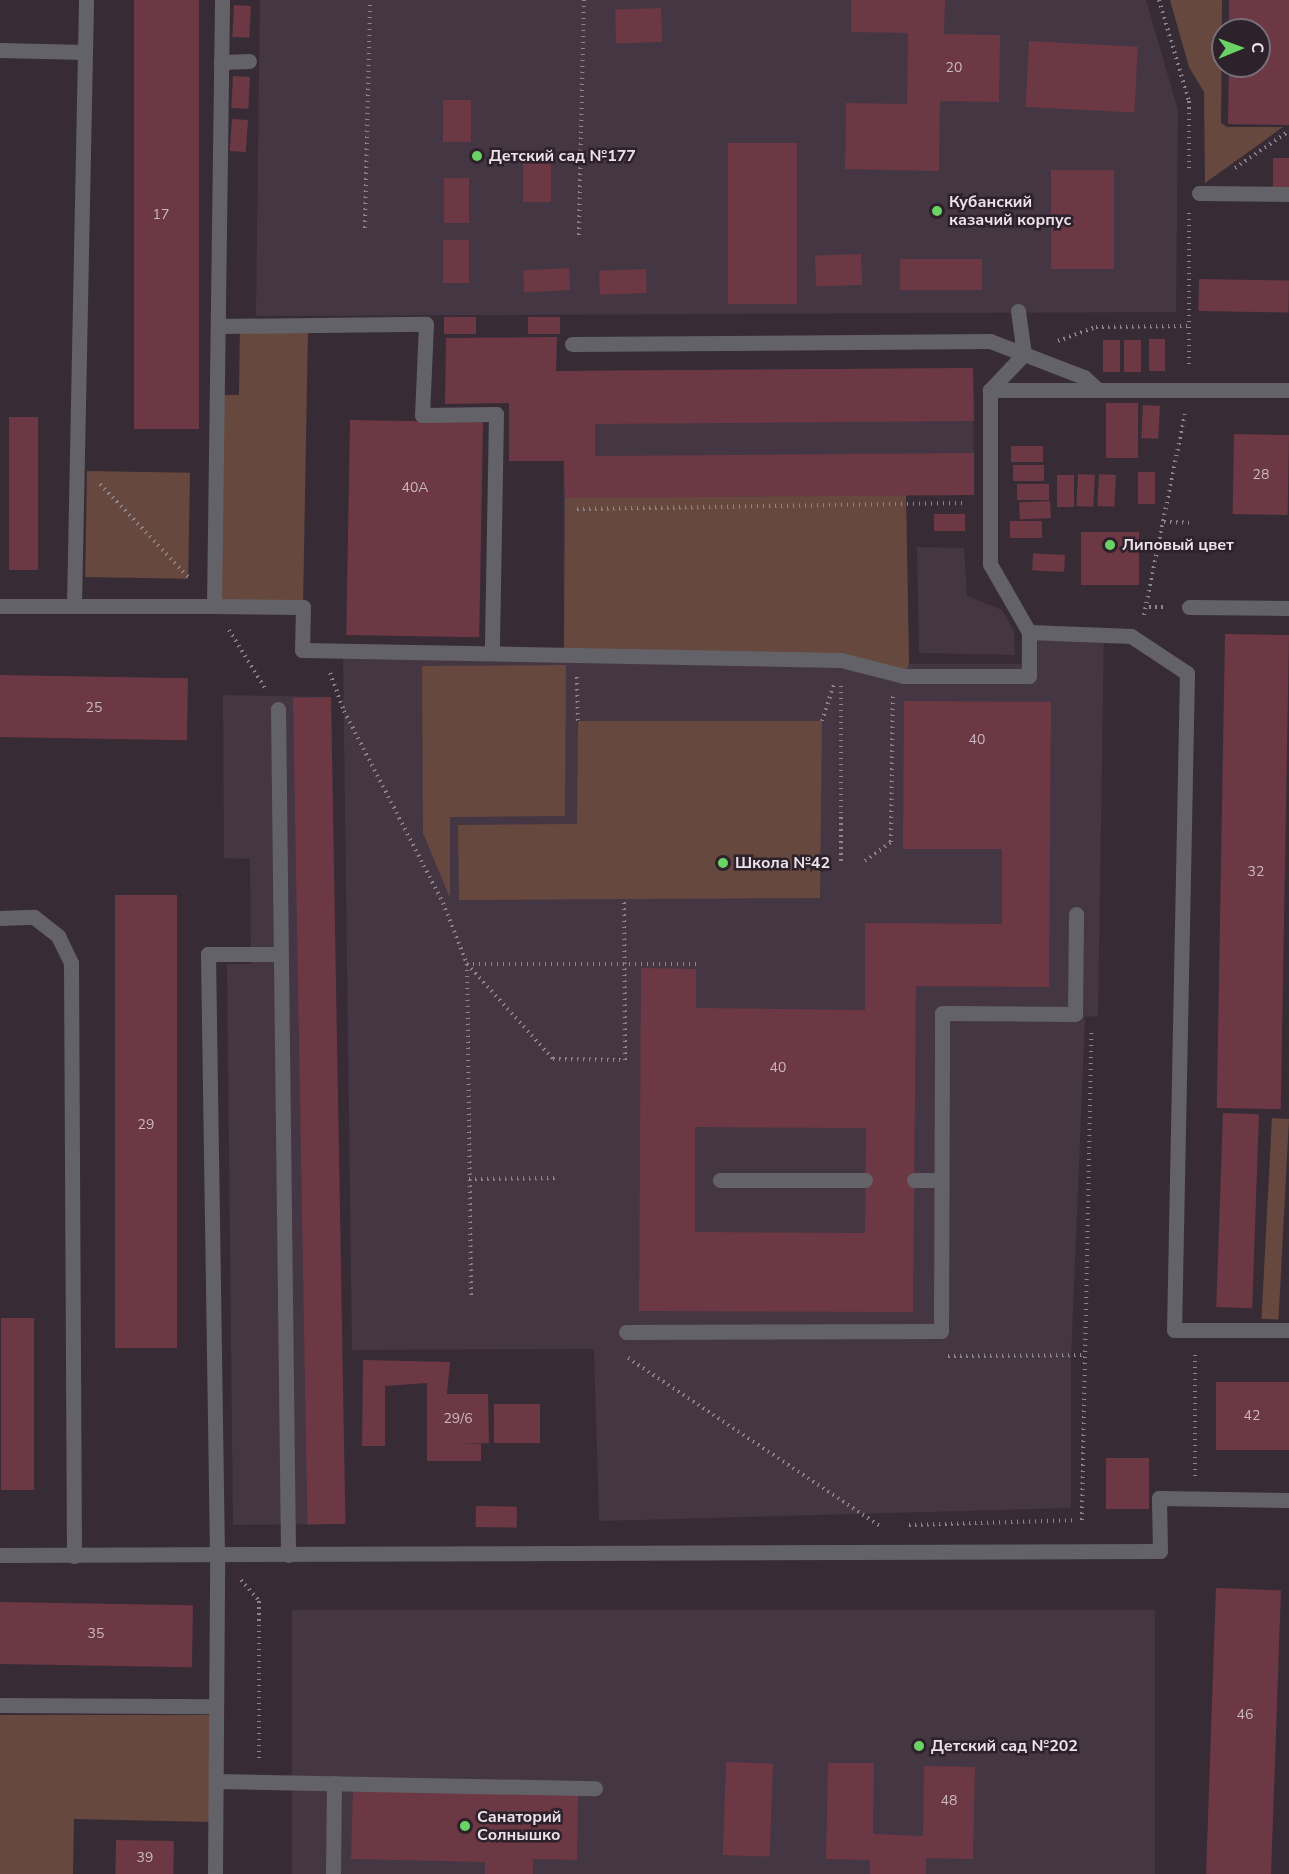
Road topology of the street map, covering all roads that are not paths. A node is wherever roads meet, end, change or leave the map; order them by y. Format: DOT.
graph roads {
  1 [pos="86,0"];
  2 [pos="222,0"];
  3 [pos="0,50"];
  4 [pos="86,52"];
  5 [pos="221,62"];
  6 [pos="249,62"];
  7 [pos="1194,188"];
  8 [pos="1289,194"];
  9 [pos="1018,311"];
  10 [pos="218,326"];
  11 [pos="572,344"];
  12 [pos="1024,354"];
  13 [pos="1097,389"];
  14 [pos="990,390"];
  15 [pos="1289,390"];
  16 [pos="74,605"];
  17 [pos="0,606"];
  18 [pos="214,606"];
  19 [pos="1189,607"];
  20 [pos="1289,608"];
  21 [pos="1029,632"];
  22 [pos="492,653"];
  23 [pos="278,709"];
  24 [pos="1076,914"];
  25 [pos="0,918"];
  26 [pos="280,954"];
  27 [pos="720,1180"];
  28 [pos="865,1180"];
  29 [pos="914,1180"];
  30 [pos="941,1180"];
  31 [pos="1289,1330"];
  32 [pos="626,1332"];
  33 [pos="1289,1500"];
  34 [pos="217,1554"];
  35 [pos="0,1555"];
  36 [pos="288,1555"];
  37 [pos="74,1556"];
  38 [pos="0,1705"];
  39 [pos="216,1706"];
  40 [pos="216,1781"];
  41 [pos="334,1783"];
  42 [pos="595,1788"];
  43 [pos="215,1874"];
  44 [pos="333,1874"];
  1 -- 4 [label="lane"];
  2 -- 5 [label="lane"];
  3 -- 4 [label="lane"];
  4 -- 16 [label="lane"];
  5 -- 6 [label="lane"];
  5 -- 10 [label="lane"];
  7 -- 8 [label="lane"];
  9 -- 12 [label="lane"];
  10 -- 18 [label="lane"];
  10 -- 22 [label="lane"];
  11 -- 12 [label="lane"];
  12 -- 13 [label="lane"];
  12 -- 14 [label="lane"];
  13 -- 14 [label="lane"];
  13 -- 15 [label="lane"];
  14 -- 21 [label="lane"];
  16 -- 17 [label="lane"];
  16 -- 18 [label="lane"];
  18 -- 22 [label="lane"];
  19 -- 20 [label="lane"];
  21 -- 22 [label="lane"];
  21 -- 31 [label="lane"];
  23 -- 26 [label="lane"];
  24 -- 30 [label="lane"];
  25 -- 37 [label="lane"];
  26 -- 34 [label="lane"];
  26 -- 36 [label="lane"];
  27 -- 28 [label="lane"];
  29 -- 30 [label="lane"];
  30 -- 32 [label="lane"];
  33 -- 36 [label="lane"];
  34 -- 36 [label="lane"];
  34 -- 37 [label="lane"];
  34 -- 39 [label="lane"];
  35 -- 37 [label="lane"];
  38 -- 39 [label="lane"];
  39 -- 40 [label="lane"];
  40 -- 41 [label="lane"];
  40 -- 43 [label="lane"];
  41 -- 42 [label="lane"];
  41 -- 44 [label="lane"];
}
